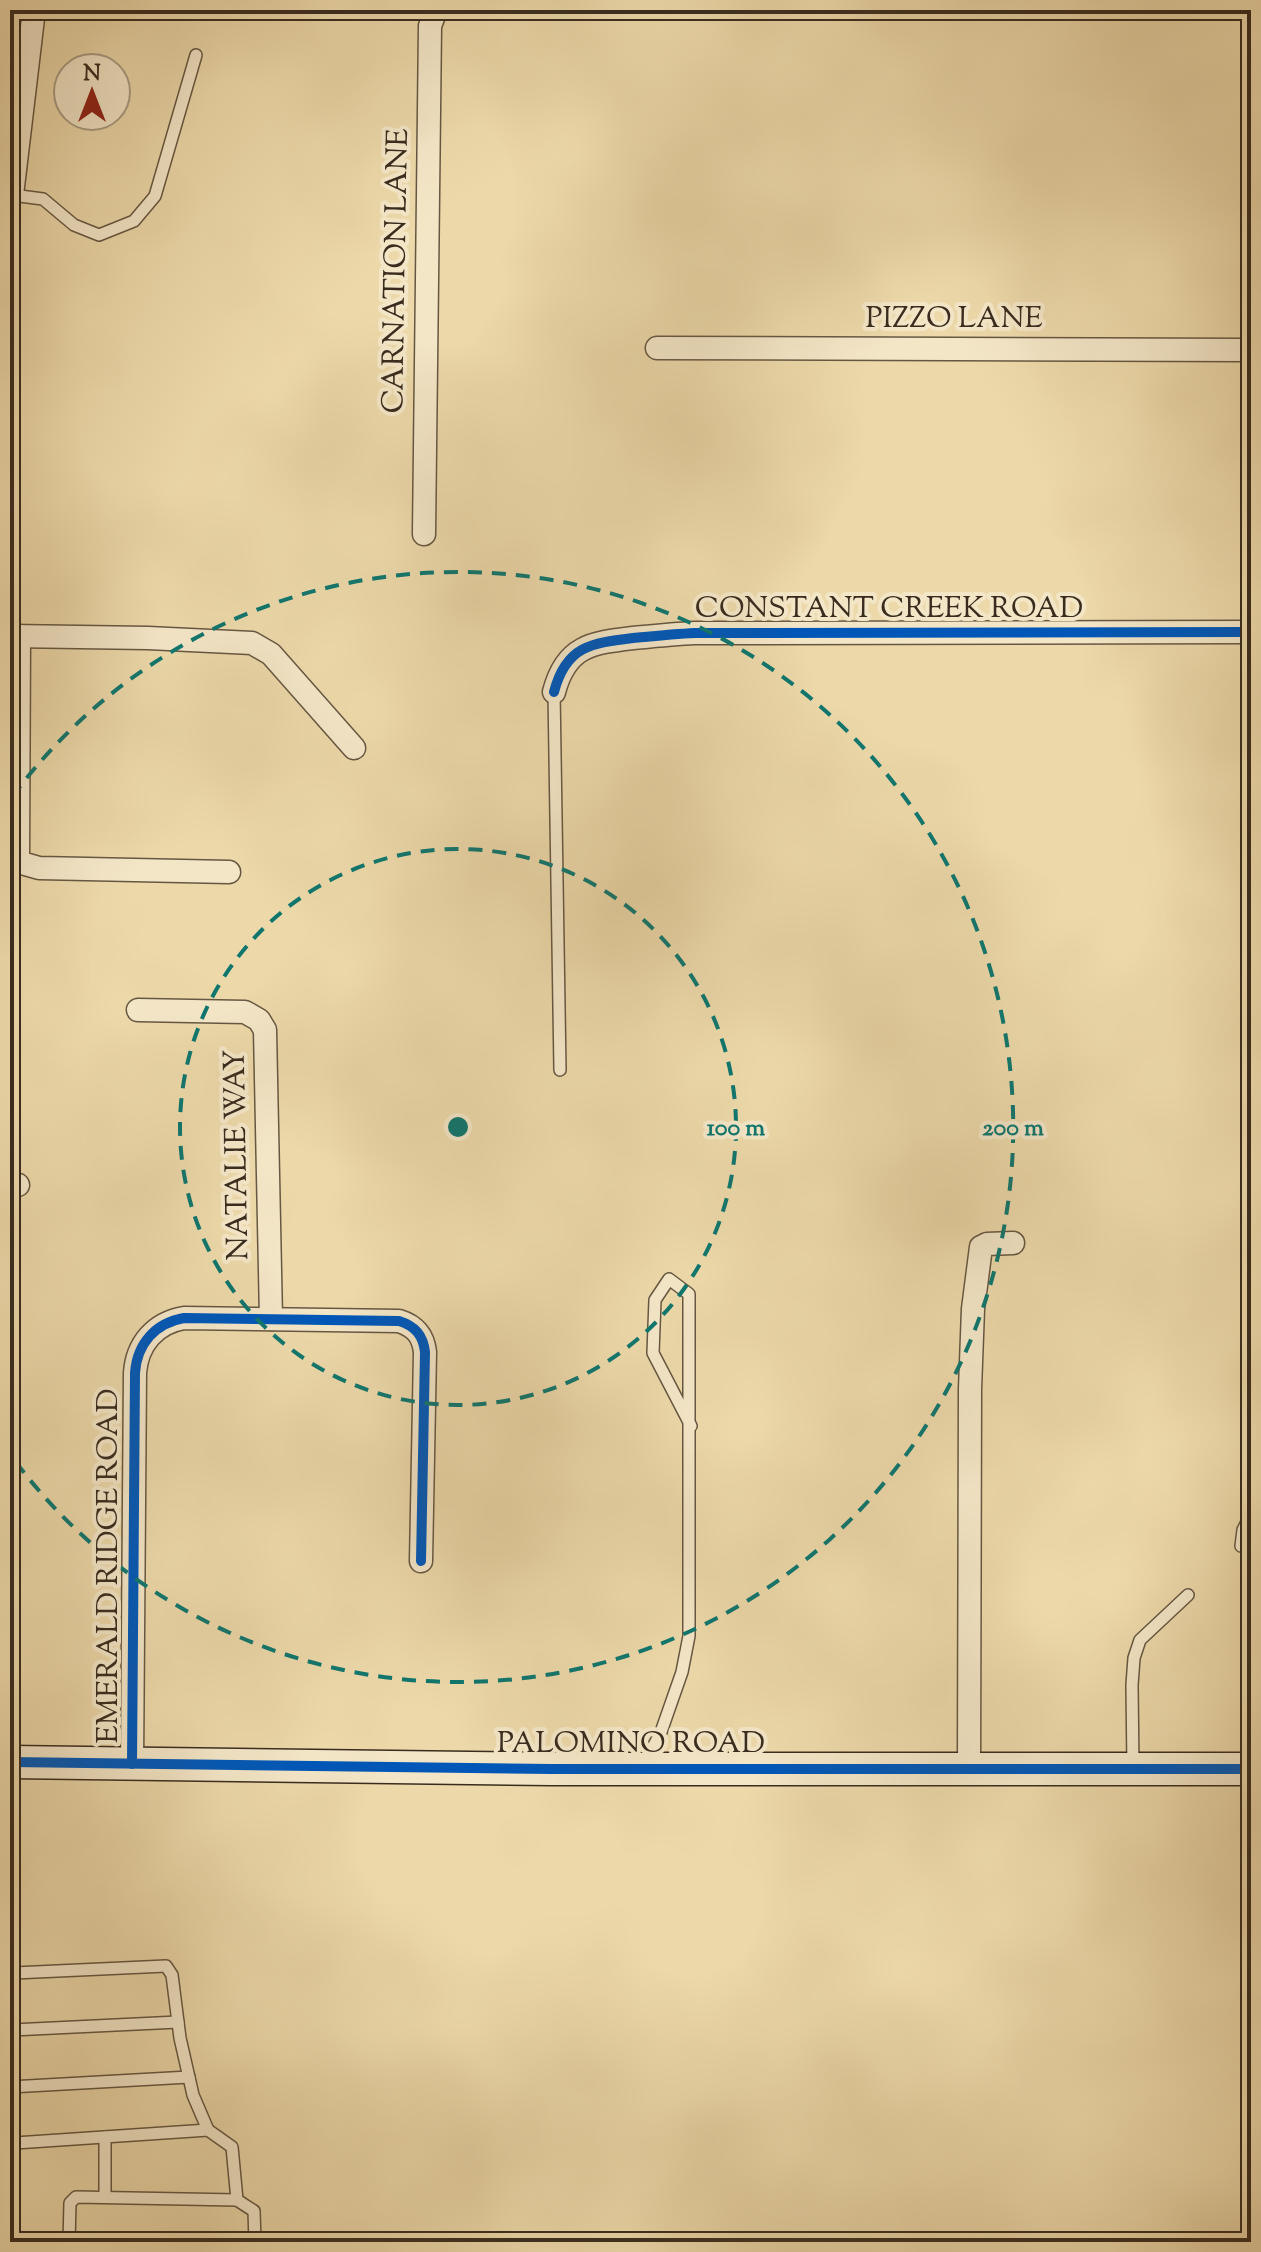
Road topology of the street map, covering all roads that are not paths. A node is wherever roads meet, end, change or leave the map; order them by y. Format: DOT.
graph roads {
  1 [pos="34,10"];
  2 [pos="436,10"];
  3 [pos="196,55"];
  4 [pos="12,195"];
  5 [pos="657,348"];
  6 [pos="1251,350"];
  7 [pos="424,534"];
  8 [pos="1251,632"];
  9 [pos="14,636"];
  10 [pos="554,692"];
  11 [pos="354,748"];
  12 [pos="229,872"];
  13 [pos="138,1010"];
  14 [pos="560,1070"];
  15 [pos="1013,1243"];
  16 [pos="271,1319"];
  17 [pos="691,1426"];
  18 [pos="1251,1514"];
  19 [pos="1241,1546"];
  20 [pos="421,1561"];
  21 [pos="1188,1595"];
  22 [pos="10,1762"];
  23 [pos="132,1764"];
  24 [pos="642,1769"];
  25 [pos="969,1769"];
  26 [pos="1133,1769"];
  27 [pos="1251,1769"];
  28 [pos="10,1892"];
  29 [pos="14,1973"];
  30 [pos="178,2022"];
  31 [pos="12,2030"];
  32 [pos="10,2074"];
  33 [pos="189,2077"];
  34 [pos="10,2087"];
  35 [pos="208,2130"];
  36 [pos="105,2137"];
  37 [pos="13,2140"];
  38 [pos="105,2197"];
  39 [pos="237,2200"];
  40 [pos="69,2242"];
  41 [pos="255,2242"];
  1 -- 4 [label="street"];
  2 -- 7 [label="street, CARNATION LANE"];
  3 -- 4 [label="lane"];
  5 -- 6 [label="street, PIZZO LANE"];
  8 -- 10 [label="street, CONSTANT CREEK ROAD"];
  9 -- 11 [label="street"];
  9 -- 12 [label="street"];
  10 -- 14 [label="lane"];
  13 -- 16 [label="street, NATALIE WAY"];
  15 -- 25 [label="street"];
  16 -- 20 [label="street"];
  16 -- 23 [label="street, EMERALD RIDGE ROAD"];
  17 -- 17 [label="lane"];
  17 -- 24 [label="lane"];
  18 -- 19 [label="lane"];
  21 -- 26 [label="lane"];
  22 -- 23 [label="street, PALOMINO ROAD"];
  23 -- 24 [label="street, PALOMINO ROAD"];
  24 -- 25 [label="street, PALOMINO ROAD"];
  25 -- 26 [label="street, PALOMINO ROAD"];
  26 -- 27 [label="street, PALOMINO ROAD"];
  28 -- 29 [label="lane"];
  29 -- 30 [label="lane"];
  29 -- 31 [label="lane"];
  30 -- 31 [label="lane"];
  30 -- 33 [label="lane"];
  31 -- 32 [label="lane"];
  33 -- 34 [label="lane"];
  33 -- 35 [label="lane"];
  35 -- 36 [label="lane"];
  35 -- 39 [label="lane"];
  36 -- 37 [label="lane"];
  36 -- 38 [label="lane"];
  38 -- 39 [label="lane"];
  38 -- 40 [label="lane"];
  39 -- 41 [label="lane"];
}
